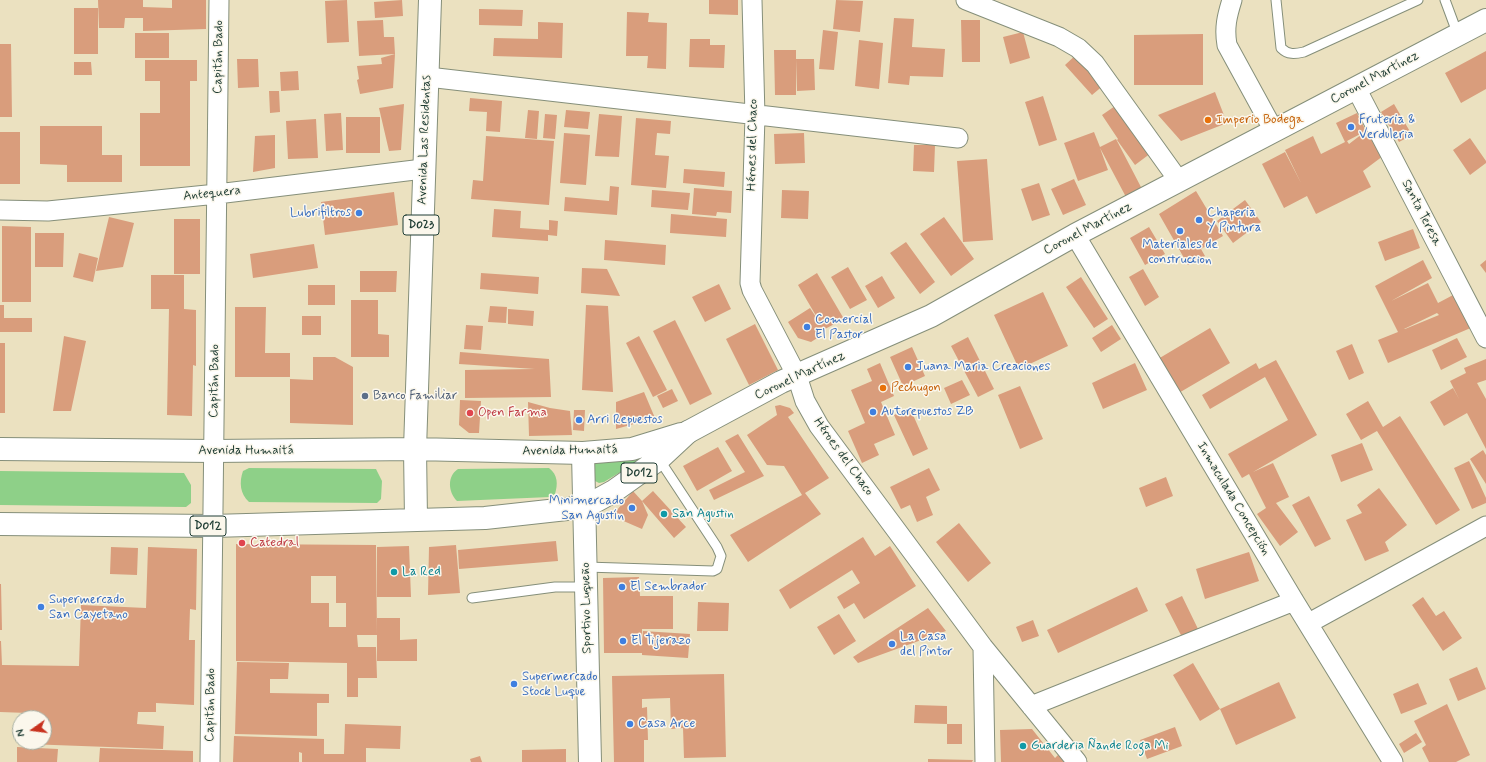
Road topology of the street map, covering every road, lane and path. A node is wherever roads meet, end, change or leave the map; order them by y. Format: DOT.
graph roads {
  1 [pos="219,0"];
  2 [pos="430,0"];
  3 [pos="752,0"];
  4 [pos="966,0"];
  5 [pos="1232,0"];
  6 [pos="1276,0"];
  7 [pos="1418,0"];
  8 [pos="1445,0"];
  9 [pos="1486,20"];
  10 [pos="1458,35"];
  11 [pos="428,77"];
  12 [pos="1356,88"];
  13 [pos="755,116"];
  14 [pos="1274,131"];
  15 [pos="958,138"];
  16 [pos="423,169"];
  17 [pos="1179,180"];
  18 [pos="217,194"];
  19 [pos="0,210"];
  20 [pos="1075,235"];
  21 [pos="1486,338"];
  22 [pos="798,376"];
  23 [pos="688,432"];
  24 [pos="0,449"];
  25 [pos="415,450"];
  26 [pos="214,451"];
  27 [pos="584,453"];
  28 [pos="659,458"];
  29 [pos="585,507"];
  30 [pos="416,519"];
  31 [pos="0,524"];
  32 [pos="213,526"];
  33 [pos="1486,526"];
  34 [pos="586,577"];
  35 [pos="472,598"];
  36 [pos="1294,601"];
  37 [pos="1309,623"];
  38 [pos="983,647"];
  39 [pos="1031,706"];
  40 [pos="210,762"];
  41 [pos="590,762"];
  42 [pos="984,762"];
  43 [pos="1077,762"];
  44 [pos="1393,762"];
  1 -- 18 [label="street, Capitán Bado"];
  2 -- 11 [label="main road, Avenida Las Residentas / D023"];
  3 -- 13 [label="street, Héroes del Chaco"];
  4 -- 17 [label="street"];
  5 -- 14 [label="street"];
  6 -- 7 [label="lane"];
  8 -- 10 [label="lane"];
  9 -- 10 [label="main road, Coronel Martínez / D012"];
  10 -- 12 [label="main road, Coronel Martínez / D012"];
  11 -- 13 [label="street"];
  11 -- 16 [label="main road, Avenida Las Residentas / D023"];
  12 -- 14 [label="main road, Coronel Martínez / D012"];
  12 -- 21 [label="street, Santa Teresa"];
  13 -- 15 [label="street"];
  13 -- 22 [label="street, Héroes del Chaco"];
  14 -- 17 [label="main road, Coronel Martínez / D012"];
  16 -- 18 [label="street, Antequera"];
  16 -- 25 [label="main road, Avenida Las Residentas / D023"];
  17 -- 20 [label="main road, Coronel Martínez / D012"];
  18 -- 19 [label="street, Antequera"];
  18 -- 26 [label="street, Capitán Bado"];
  20 -- 22 [label="main road, Coronel Martínez / D012"];
  20 -- 36 [label="street, Inmaculada Concepción"];
  22 -- 23 [label="main road, Coronel Martínez / D012"];
  22 -- 38 [label="street, Héroes del Chaco"];
  23 -- 27 [label="main road, Avenida Humaitá / D012"];
  23 -- 28 [label="main road, D012"];
  24 -- 26 [label="main road, Avenida Humaitá / D012"];
  25 -- 26 [label="main road, Avenida Humaitá / D012"];
  25 -- 27 [label="main road, Avenida Humaitá / D012"];
  25 -- 30 [label="main road, Avenida Las Residentas / D023"];
  26 -- 32 [label="street, Capitán Bado"];
  27 -- 29 [label="main road, Sportivo Luqueño"];
  28 -- 29 [label="main road, D012"];
  28 -- 34 [label="lane"];
  29 -- 30 [label="main road, D012"];
  29 -- 34 [label="main road, Sportivo Luqueño"];
  30 -- 32 [label="main road, D012"];
  31 -- 32 [label="main road, D012"];
  32 -- 40 [label="street, Capitán Bado"];
  33 -- 37 [label="street"];
  34 -- 35 [label="lane"];
  34 -- 41 [label="main road, Sportivo Luqueño"];
  36 -- 37 [label="street, Inmaculada Concepción"];
  36 -- 39 [label="street"];
  37 -- 44 [label="street, Inmaculada Concepción"];
  38 -- 39 [label="street, Héroes del Chaco"];
  38 -- 42 [label="street"];
  39 -- 43 [label="street, Héroes del Chaco"];
}
